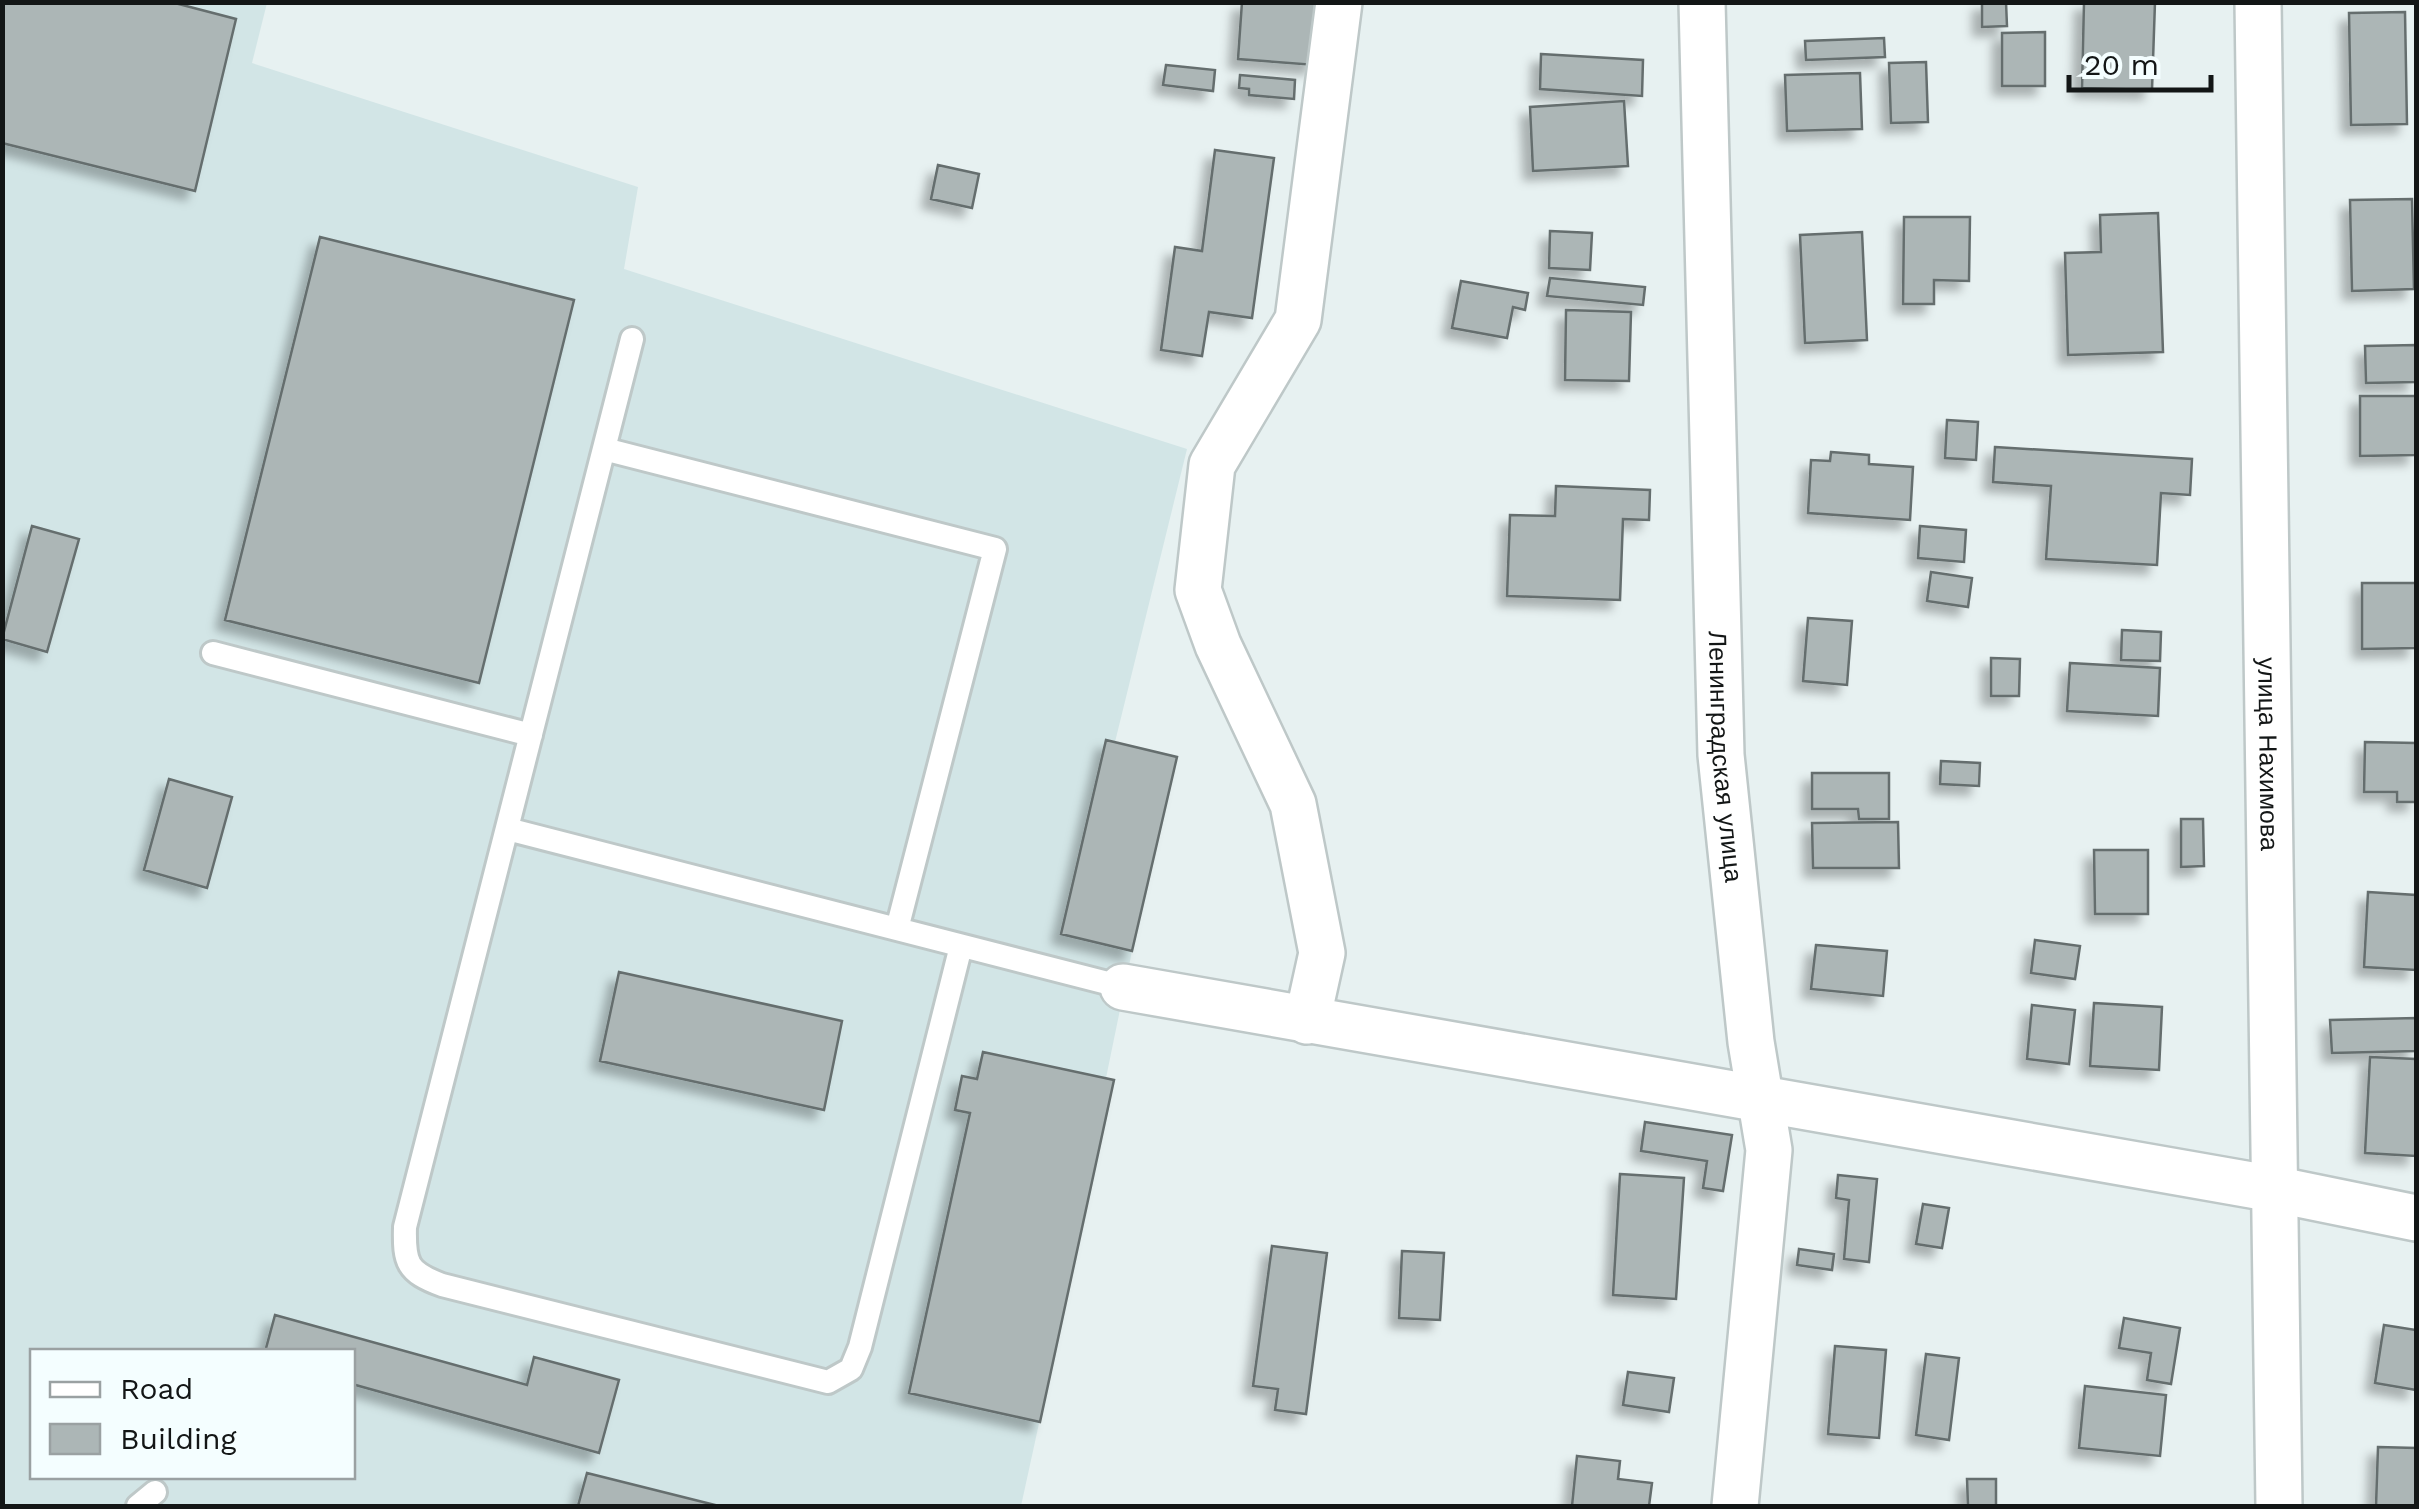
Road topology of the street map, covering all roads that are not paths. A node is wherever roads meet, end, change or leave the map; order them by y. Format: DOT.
graph roads {
  1 [pos="1339,2"];
  2 [pos="1702,2"];
  3 [pos="2258,2"];
  4 [pos="632,339"];
  5 [pos="604,449"];
  6 [pos="214,653"];
  7 [pos="531,735"];
  8 [pos="507,829"];
  9 [pos="898,929"];
  10 [pos="962,946"];
  11 [pos="1124,987"];
  12 [pos="1307,1021"];
  13 [pos="1763,1102"];
  14 [pos="2274,1189"];
  15 [pos="2416,1218"];
  16 [pos="1735,1506"];
  17 [pos="2279,1506"];
  1 -- 12 [label="street"];
  2 -- 13 [label="street, Ленинградская улица"];
  3 -- 14 [label="street, улица Нахимова"];
  4 -- 5 [label="lane"];
  5 -- 7 [label="lane"];
  5 -- 9 [label="lane"];
  6 -- 7 [label="lane"];
  7 -- 8 [label="lane"];
  8 -- 9 [label="lane"];
  8 -- 10 [label="lane"];
  9 -- 10 [label="lane"];
  10 -- 11 [label="lane"];
  11 -- 12 [label="street"];
  12 -- 13 [label="street"];
  13 -- 14 [label="street"];
  13 -- 16 [label="street, Ленинградская улица"];
  14 -- 15 [label="street"];
  14 -- 17 [label="street, улица Нахимова"];
}
